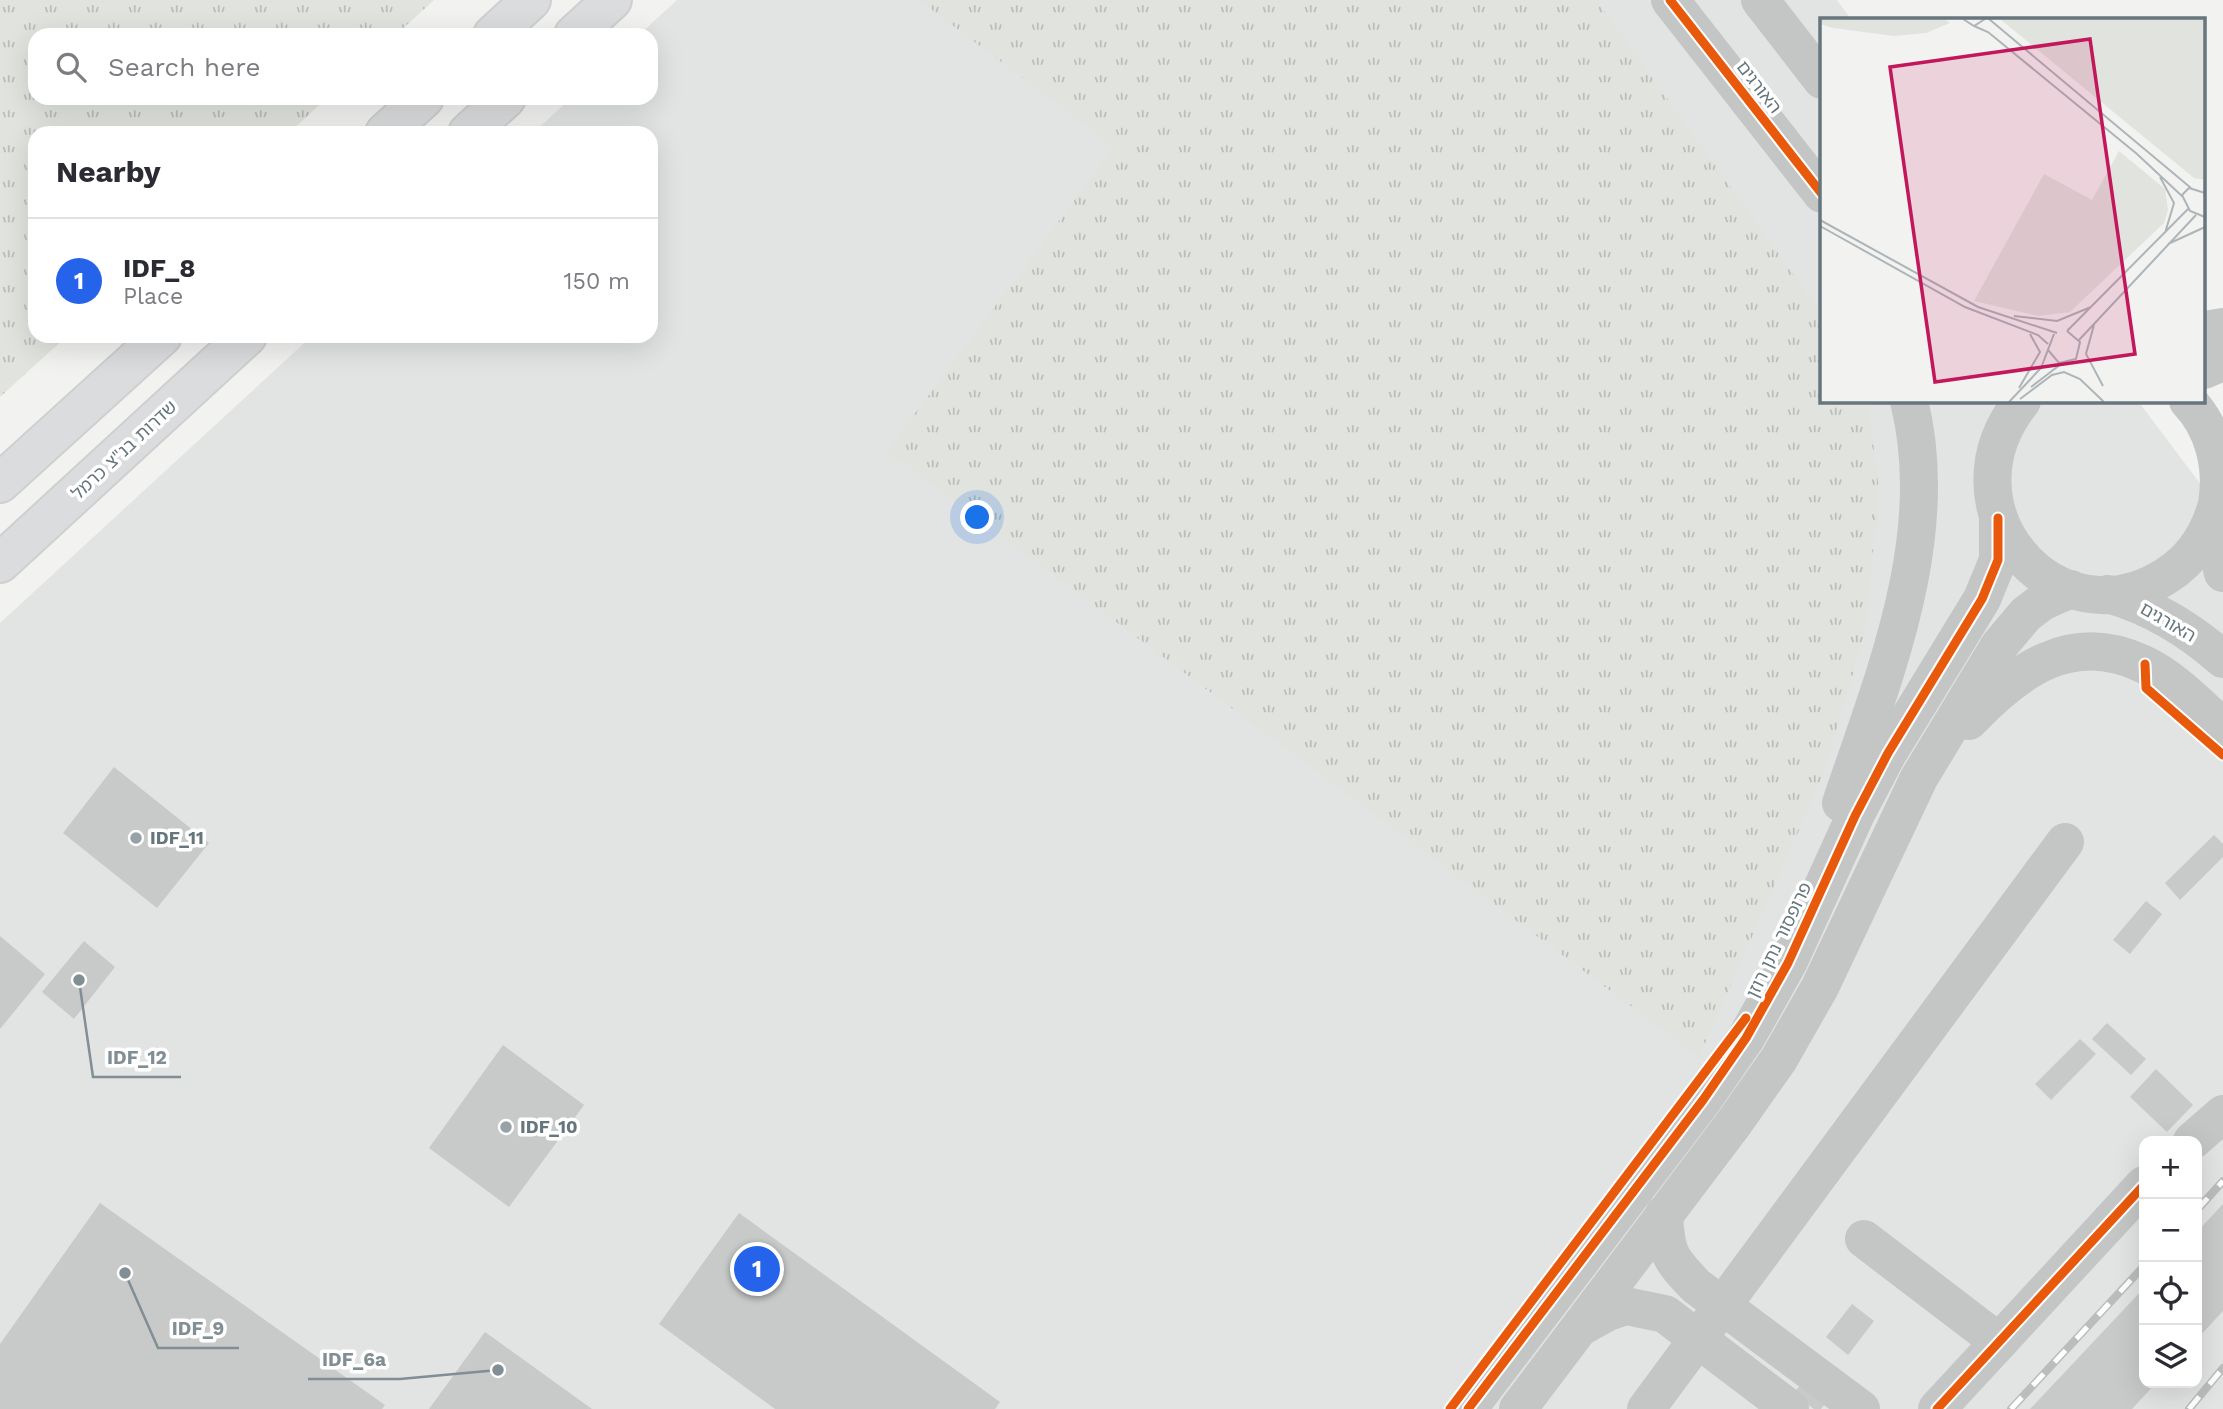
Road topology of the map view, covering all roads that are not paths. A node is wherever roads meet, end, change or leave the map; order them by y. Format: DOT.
graph roads {
  1 [pos="531,0"];
  2 [pos="612,0"];
  3 [pos="1670,0"];
  4 [pos="1760,0"];
  5 [pos="501,28"];
  6 [pos="582,28"];
  7 [pos="1820,77"];
  8 [pos="416,105"];
  9 [pos="498,105"];
  10 [pos="393,126"];
  11 [pos="476,126"];
  12 [pos="1816,189"];
  13 [pos="154,343"];
  14 [pos="239,343"];
  15 [pos="2223,362"];
  16 [pos="2206,369"];
  17 [pos="1909,402"];
  18 [pos="1983,402"];
  19 [pos="2021,402"];
  20 [pos="2189,402"];
  21 [pos="1997,445"];
  22 [pos="2220,481"];
  23 [pos="0,483"];
  24 [pos="1998,518"];
  25 [pos="0,564"];
  26 [pos="2223,573"];
  27 [pos="2090,592"];
  28 [pos="2223,659"];
  29 [pos="2223,727"];
  30 [pos="1919,778"];
  31 [pos="2065,842"];
  32 [pos="1788,963"];
  33 [pos="2223,1114"];
  34 [pos="2198,1136"];
  35 [pos="2139,1190"];
  36 [pos="1664,1214"];
  37 [pos="1864,1239"];
  38 [pos="1722,1306"];
  39 [pos="1579,1328"];
  40 [pos="1698,1338"];
  41 [pos="1999,1342"];
  42 [pos="1468,1409"];
  43 [pos="1518,1409"];
  44 [pos="1646,1409"];
  45 [pos="1790,1409"];
  46 [pos="1861,1409"];
  47 [pos="1937,1409"];
  1 -- 5 [label="main road"];
  2 -- 6 [label="main road"];
  3 -- 12 [label="street, האורגים"];
  4 -- 7 [label="street"];
  8 -- 10 [label="main road"];
  9 -- 11 [label="main road"];
  13 -- 23 [label="main road"];
  14 -- 25 [label="main road, שדרות בנ\"צ כרמל"];
  15 -- 16 [label="street"];
  17 -- 32 [label="street"];
  18 -- 21 [label="street"];
  19 -- 21 [label="street"];
  20 -- 22 [label="street"];
  21 -- 24 [label="street"];
  22 -- 26 [label="street"];
  22 -- 27 [label="street"];
  24 -- 27 [label="street, האורגים"];
  24 -- 32 [label="street, פרופסור נתן רוזן"];
  27 -- 28 [label="street, האורגים"];
  27 -- 30 [label="street"];
  29 -- 30 [label="street"];
  30 -- 36 [label="street"];
  31 -- 38 [label="street"];
  32 -- 42 [label="street, פרופסור נתן רוזן"];
  33 -- 34 [label="street"];
  35 -- 41 [label="street"];
  36 -- 38 [label="street"];
  36 -- 39 [label="street"];
  37 -- 41 [label="street"];
  38 -- 40 [label="street"];
  38 -- 46 [label="street"];
  39 -- 40 [label="street"];
  39 -- 43 [label="street"];
  40 -- 44 [label="street"];
  40 -- 45 [label="street"];
  41 -- 47 [label="street"];
}
